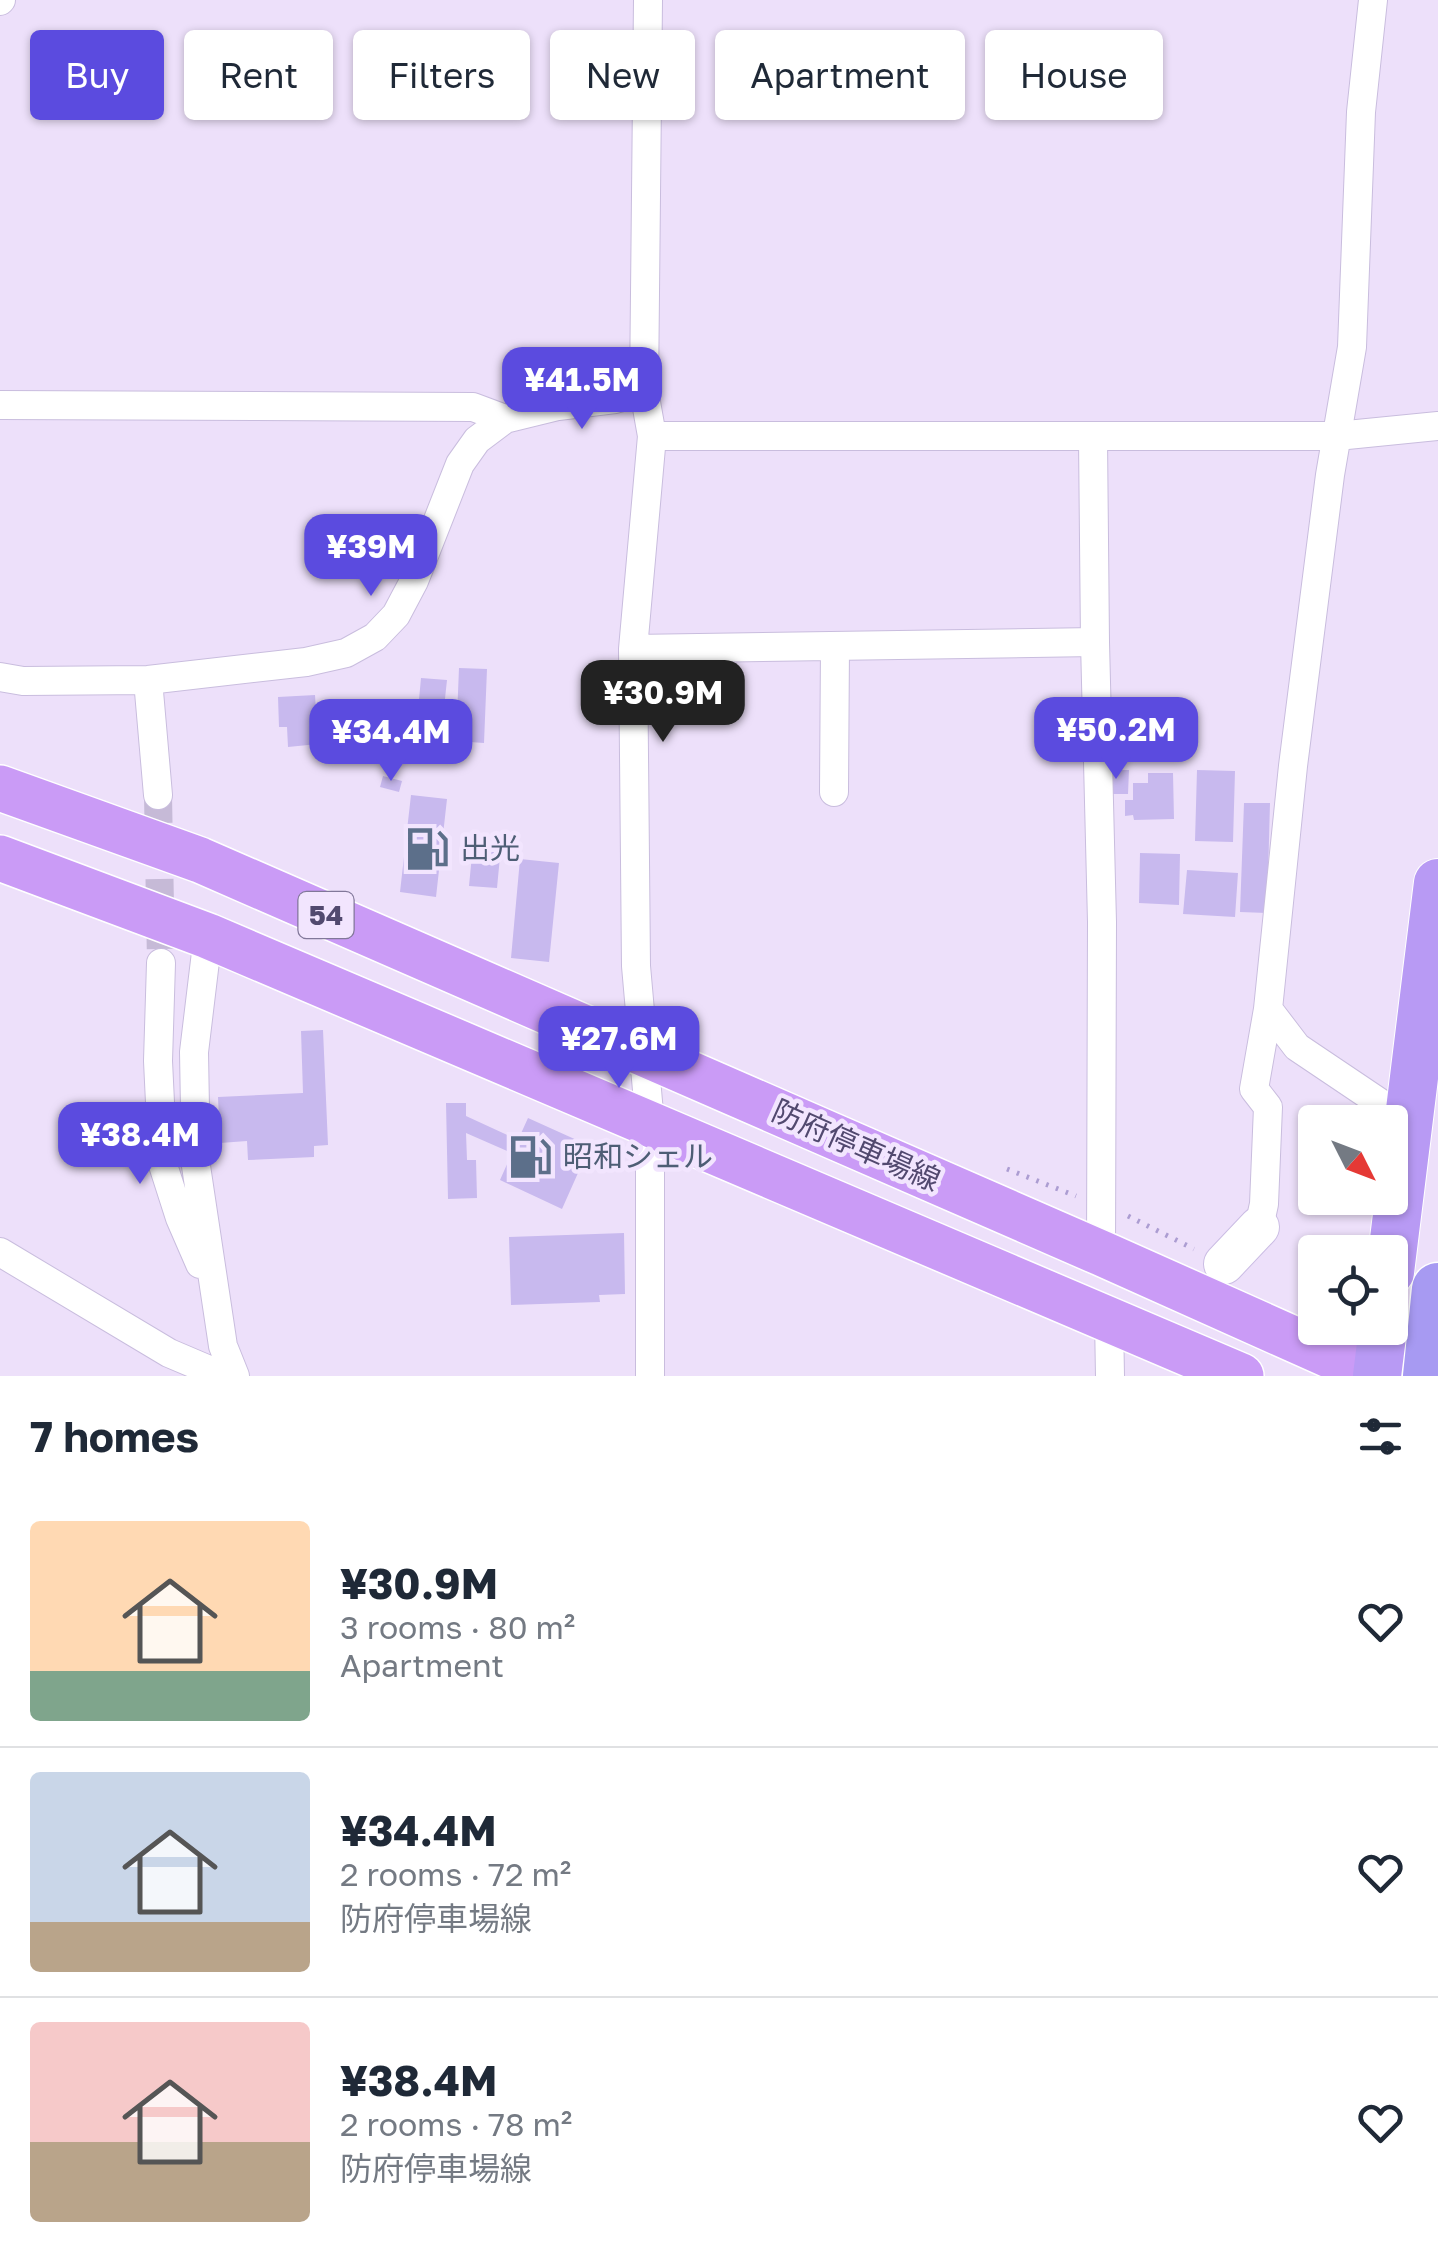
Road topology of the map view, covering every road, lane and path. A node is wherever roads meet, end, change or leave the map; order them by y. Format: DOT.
graph roads {
  1 [pos="648,0"];
  2 [pos="1373,0"];
  3 [pos="644,391"];
  4 [pos="0,405"];
  5 [pos="505,419"];
  6 [pos="1438,426"];
  7 [pos="652,436"];
  8 [pos="1337,436"];
  9 [pos="1093,437"];
  10 [pos="1095,642"];
  11 [pos="835,646"];
  12 [pos="633,649"];
  13 [pos="0,677"];
  14 [pos="148,680"];
  15 [pos="0,788"];
  16 [pos="834,792"];
  17 [pos="158,796"];
  18 [pos="0,858"];
  19 [pos="1438,883"];
  20 [pos="208,936"];
  21 [pos="161,964"];
  22 [pos="1268,1009"];
  23 [pos="646,1055"];
  24 [pos="1345,1105"];
  25 [pos="1406,1105"];
  26 [pos="650,1124"];
  27 [pos="1259,1227"];
  28 [pos="0,1252"];
  29 [pos="1100,1253"];
  30 [pos="1438,1289"];
  31 [pos="213,1292"];
  32 [pos="1227,1295"];
  33 [pos="1298,1309"];
  34 [pos="1109,1319"];
  35 [pos="1381,1345"];
  36 [pos="223,1376"];
  37 [pos="235,1376"];
  38 [pos="650,1376"];
  39 [pos="1110,1376"];
  40 [pos="1241,1376"];
  41 [pos="1376,1376"];
  42 [pos="1430,1376"];
  1 -- 3 [label="street"];
  2 -- 8 [label="street"];
  3 -- 5 [label="street"];
  3 -- 7 [label="street"];
  4 -- 5 [label="street"];
  5 -- 14 [label="street"];
  6 -- 8 [label="street"];
  7 -- 9 [label="street"];
  7 -- 12 [label="street"];
  8 -- 9 [label="street"];
  8 -- 22 [label="street"];
  9 -- 10 [label="street"];
  10 -- 11 [label="street"];
  10 -- 29 [label="street"];
  11 -- 12 [label="street"];
  11 -- 16 [label="street"];
  12 -- 23 [label="street"];
  13 -- 14 [label="street"];
  14 -- 17 [label="street"];
  15 -- 23 [label="main road, 防府停車場線 / 54"];
  18 -- 20 [label="main road, 防府停車場線 / 54"];
  19 -- 25 [label="highway"];
  20 -- 26 [label="main road, 防府停車場線 / 54"];
  20 -- 31 [label="street"];
  21 -- 31 [label="street"];
  22 -- 24 [label="street"];
  22 -- 27 [label="street"];
  23 -- 26 [label="street"];
  23 -- 29 [label="main road, 防府停車場線 / 54"];
  26 -- 34 [label="main road, 防府停車場線 / 54"];
  26 -- 38 [label="street"];
  27 -- 32 [label="main road"];
  28 -- 36 [label="street"];
  29 -- 32 [label="main road, 防府停車場線 / 54"];
  30 -- 42 [label="highway"];
  31 -- 37 [label="street"];
  32 -- 33 [label="main road"];
  32 -- 41 [label="main road, 防府停車場線 / 54"];
  34 -- 39 [label="street"];
  34 -- 40 [label="main road, 防府停車場線 / 54"];
  35 -- 41 [label="highway"];
}
